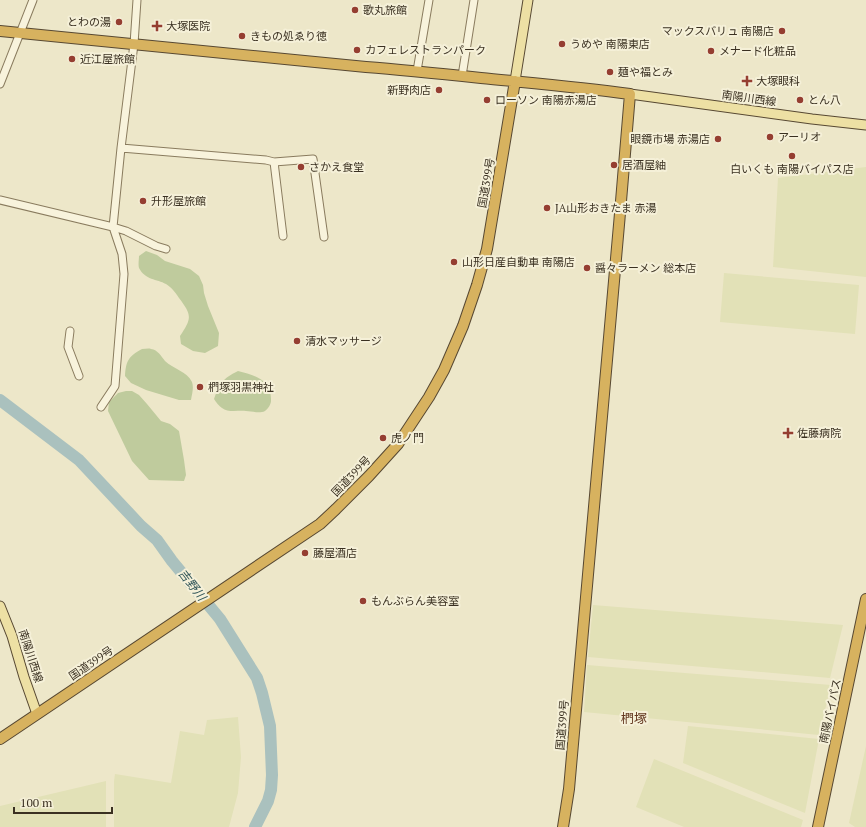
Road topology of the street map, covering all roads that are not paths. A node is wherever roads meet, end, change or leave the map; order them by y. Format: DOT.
graph roads {
  1 [pos="33,0"];
  2 [pos="137,0"];
  3 [pos="429,0"];
  4 [pos="474,0"];
  5 [pos="528,0"];
  6 [pos="0,31"];
  7 [pos="19,33"];
  8 [pos="134,44"];
  9 [pos="417,71"];
  10 [pos="462,76"];
  11 [pos="515,81"];
  12 [pos="0,84"];
  13 [pos="630,94"];
  14 [pos="866,125"];
  15 [pos="121,148"];
  16 [pos="274,162"];
  17 [pos="0,200"];
  18 [pos="113,227"];
  19 [pos="283,236"];
  20 [pos="324,237"];
  21 [pos="166,249"];
  22 [pos="70,331"];
  23 [pos="79,376"];
  24 [pos="101,407"];
  25 [pos="866,599"];
  26 [pos="0,606"];
  27 [pos="37,714"];
  28 [pos="0,739"];
  29 [pos="563,827"];
  30 [pos="818,827"];
  1 -- 7 [label="street"];
  2 -- 8 [label="street"];
  3 -- 9 [label="street"];
  4 -- 10 [label="street"];
  5 -- 11 [label="main road"];
  6 -- 7 [label="highway"];
  7 -- 8 [label="highway"];
  7 -- 12 [label="street"];
  8 -- 9 [label="highway"];
  8 -- 15 [label="street"];
  9 -- 10 [label="highway"];
  10 -- 11 [label="highway"];
  11 -- 13 [label="highway"];
  11 -- 27 [label="highway, 国道399号"];
  13 -- 14 [label="main road, 南陽川西線"];
  13 -- 29 [label="highway, 国道399号"];
  15 -- 16 [label="street"];
  15 -- 18 [label="street"];
  16 -- 19 [label="street"];
  16 -- 20 [label="street"];
  17 -- 18 [label="street"];
  18 -- 21 [label="street"];
  18 -- 24 [label="street"];
  22 -- 23 [label="street"];
  25 -- 30 [label="highway, 南陽バイパス"];
  26 -- 27 [label="main road, 南陽川西線"];
  27 -- 28 [label="highway, 国道399号"];
}
